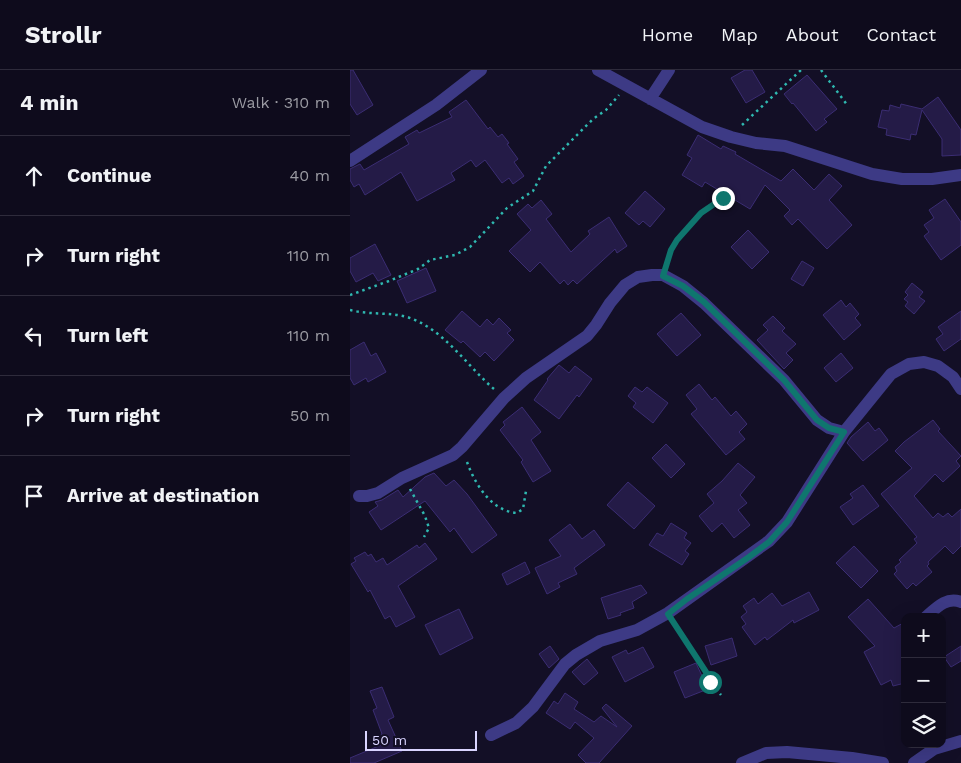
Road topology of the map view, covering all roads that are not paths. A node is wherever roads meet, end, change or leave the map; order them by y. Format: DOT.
graph roads {
  1 [pos="481,70"];
  2 [pos="598,70"];
  3 [pos="669,70"];
  4 [pos="650,99"];
  5 [pos="350,161"];
  6 [pos="961,175"];
  7 [pos="961,389"];
  8 [pos="844,432"];
  9 [pos="359,496"];
  10 [pos="961,602"];
  11 [pos="932,613"];
  12 [pos="491,735"];
  13 [pos="961,741"];
  14 [pos="742,763"];
  15 [pos="884,763"];
  16 [pos="914,763"];
  1 -- 5 [label="street"];
  2 -- 4 [label="street"];
  3 -- 4 [label="street"];
  4 -- 6 [label="street"];
  7 -- 8 [label="street"];
  8 -- 9 [label="street"];
  8 -- 12 [label="street"];
  10 -- 11 [label="street"];
  13 -- 16 [label="street"];
  14 -- 15 [label="street"];
}
